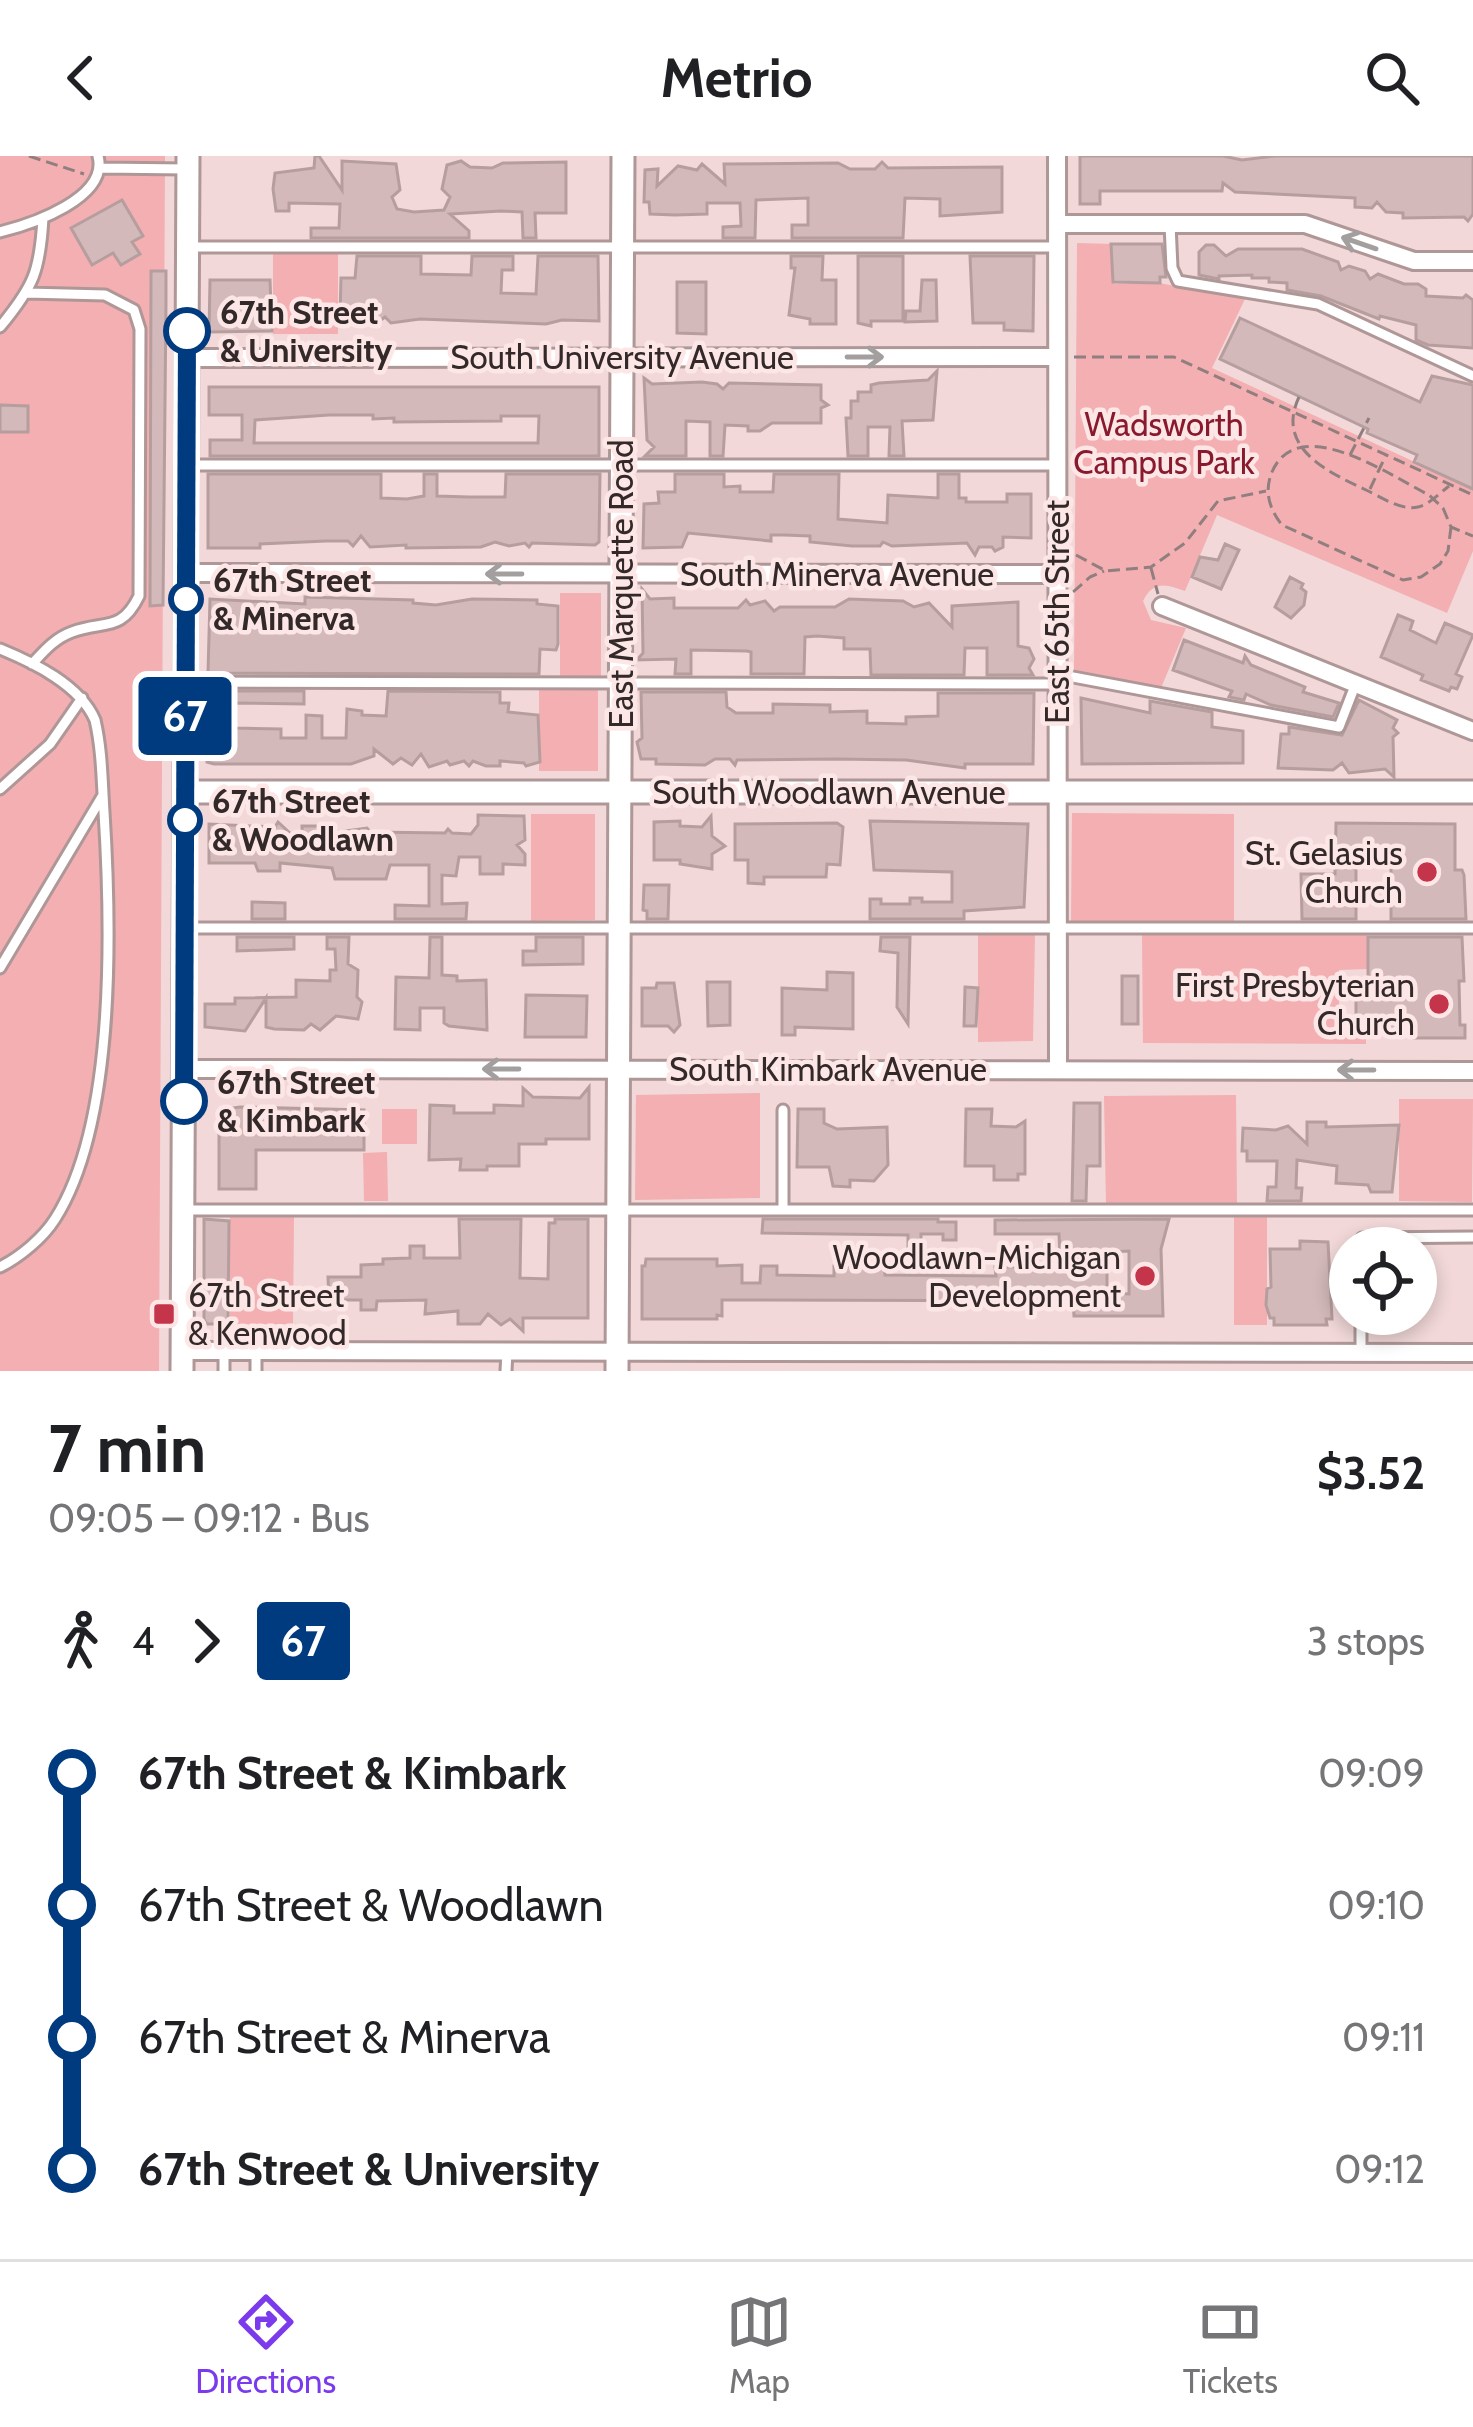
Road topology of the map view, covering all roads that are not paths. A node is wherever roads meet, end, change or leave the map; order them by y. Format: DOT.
graph roads {
  1 [pos="98,156"];
  2 [pos="623,156"];
  3 [pos="1057,156"];
  4 [pos="188,162"];
  5 [pos="99,174"];
  6 [pos="44,218"];
  7 [pos="1057,224"];
  8 [pos="1170,224"];
  9 [pos="0,232"];
  10 [pos="187,247"];
  11 [pos="1057,247"];
  12 [pos="622,248"];
  13 [pos="1473,261"];
  14 [pos="27,293"];
  15 [pos="0,327"];
  16 [pos="622,357"];
  17 [pos="1066,357"];
  18 [pos="187,358"];
  19 [pos="1473,376"];
  20 [pos="186,465"];
  21 [pos="622,465"];
  22 [pos="1057,465"];
  23 [pos="186,573"];
  24 [pos="621,574"];
  25 [pos="1057,574"];
  26 [pos="1162,606"];
  27 [pos="0,649"];
  28 [pos="32,664"];
  29 [pos="1057,679"];
  30 [pos="185,682"];
  31 [pos="1356,683"];
  32 [pos="620,684"];
  33 [pos="82,698"];
  34 [pos="1473,730"];
  35 [pos="0,789"];
  36 [pos="185,792"];
  37 [pos="619,792"];
  38 [pos="1058,792"];
  39 [pos="1473,792"];
  40 [pos="103,795"];
  41 [pos="184,928"];
  42 [pos="618,928"];
  43 [pos="1058,928"];
  44 [pos="1473,928"];
  45 [pos="0,968"];
  46 [pos="184,1069"];
  47 [pos="1058,1069"];
  48 [pos="618,1070"];
  49 [pos="1473,1071"];
  50 [pos="783,1110"];
  51 [pos="617,1209"];
  52 [pos="783,1209"];
  53 [pos="183,1210"];
  54 [pos="1473,1210"];
  55 [pos="1437,1237"];
  56 [pos="1473,1237"];
  57 [pos="0,1267"];
  58 [pos="1360,1335"];
  59 [pos="506,1351"];
  60 [pos="224,1352"];
  61 [pos="256,1352"];
  62 [pos="1360,1353"];
  63 [pos="1473,1353"];
  64 [pos="183,1361"];
  65 [pos="617,1361"];
  66 [pos="224,1371"];
  67 [pos="256,1371"];
  68 [pos="506,1371"];
  1 -- 5 [label="lane"];
  2 -- 12 [label="street, East Marquette Road"];
  3 -- 7 [label="street, East 65th Street"];
  4 -- 5 [label="lane"];
  4 -- 10 [label="street"];
  5 -- 6 [label="lane"];
  6 -- 9 [label="lane"];
  6 -- 14 [label="lane"];
  7 -- 8 [label="street"];
  7 -- 11 [label="street, East 65th Street"];
  13 -- 8 [label="street, one-way"];
  8 -- 19 [label="lane"];
  10 -- 12 [label="lane"];
  10 -- 18 [label="street"];
  11 -- 12 [label="lane"];
  11 -- 17 [label="street, East 65th Street"];
  12 -- 16 [label="street, East Marquette Road"];
  14 -- 15 [label="lane"];
  14 -- 28 [label="lane"];
  16 -- 17 [label="street, South University Avenue, one-way"];
  16 -- 18 [label="street, South University Avenue"];
  16 -- 21 [label="street, East Marquette Road"];
  17 -- 22 [label="street, East 65th Street"];
  18 -- 20 [label="street"];
  20 -- 21 [label="lane"];
  20 -- 23 [label="street"];
  21 -- 22 [label="lane"];
  21 -- 24 [label="street, East Marquette Road"];
  22 -- 25 [label="street, East 65th Street"];
  24 -- 23 [label="street, South Minerva Avenue, one-way"];
  23 -- 30 [label="street"];
  24 -- 25 [label="street, South Minerva Avenue"];
  24 -- 32 [label="street, East Marquette Road"];
  25 -- 29 [label="street, East 65th Street"];
  26 -- 31 [label="street"];
  27 -- 28 [label="lane"];
  28 -- 33 [label="lane"];
  29 -- 31 [label="lane"];
  29 -- 32 [label="lane"];
  29 -- 38 [label="street, East 65th Street"];
  30 -- 32 [label="lane"];
  30 -- 36 [label="street"];
  31 -- 34 [label="street"];
  32 -- 37 [label="street, East Marquette Road"];
  33 -- 35 [label="lane"];
  33 -- 40 [label="lane"];
  36 -- 37 [label="street, South Woodlawn Avenue"];
  36 -- 41 [label="street"];
  37 -- 38 [label="street, South Woodlawn Avenue"];
  37 -- 42 [label="street, East Marquette Road"];
  38 -- 39 [label="street, South Woodlawn Avenue"];
  38 -- 43 [label="street, East 65th Street"];
  40 -- 45 [label="lane"];
  40 -- 57 [label="lane"];
  41 -- 42 [label="lane"];
  41 -- 46 [label="street"];
  42 -- 43 [label="lane"];
  42 -- 48 [label="street, East Marquette Road"];
  43 -- 44 [label="lane"];
  43 -- 47 [label="street, East 65th Street"];
  48 -- 46 [label="street, South Kimbark Avenue, one-way"];
  46 -- 53 [label="street"];
  47 -- 48 [label="street, South Kimbark Avenue"];
  49 -- 47 [label="street, South Kimbark Avenue, one-way"];
  48 -- 51 [label="street, East Marquette Road"];
  50 -- 52 [label="lane"];
  51 -- 52 [label="lane"];
  51 -- 53 [label="lane"];
  51 -- 65 [label="street, East Marquette Road"];
  52 -- 54 [label="lane"];
  53 -- 64 [label="street"];
  55 -- 56 [label="lane"];
  58 -- 62 [label="lane"];
  59 -- 61 [label="street"];
  59 -- 65 [label="street"];
  59 -- 68 [label="lane"];
  60 -- 61 [label="street"];
  60 -- 64 [label="street"];
  60 -- 66 [label="lane"];
  61 -- 67 [label="lane"];
  62 -- 63 [label="street"];
  62 -- 65 [label="street"];
}
